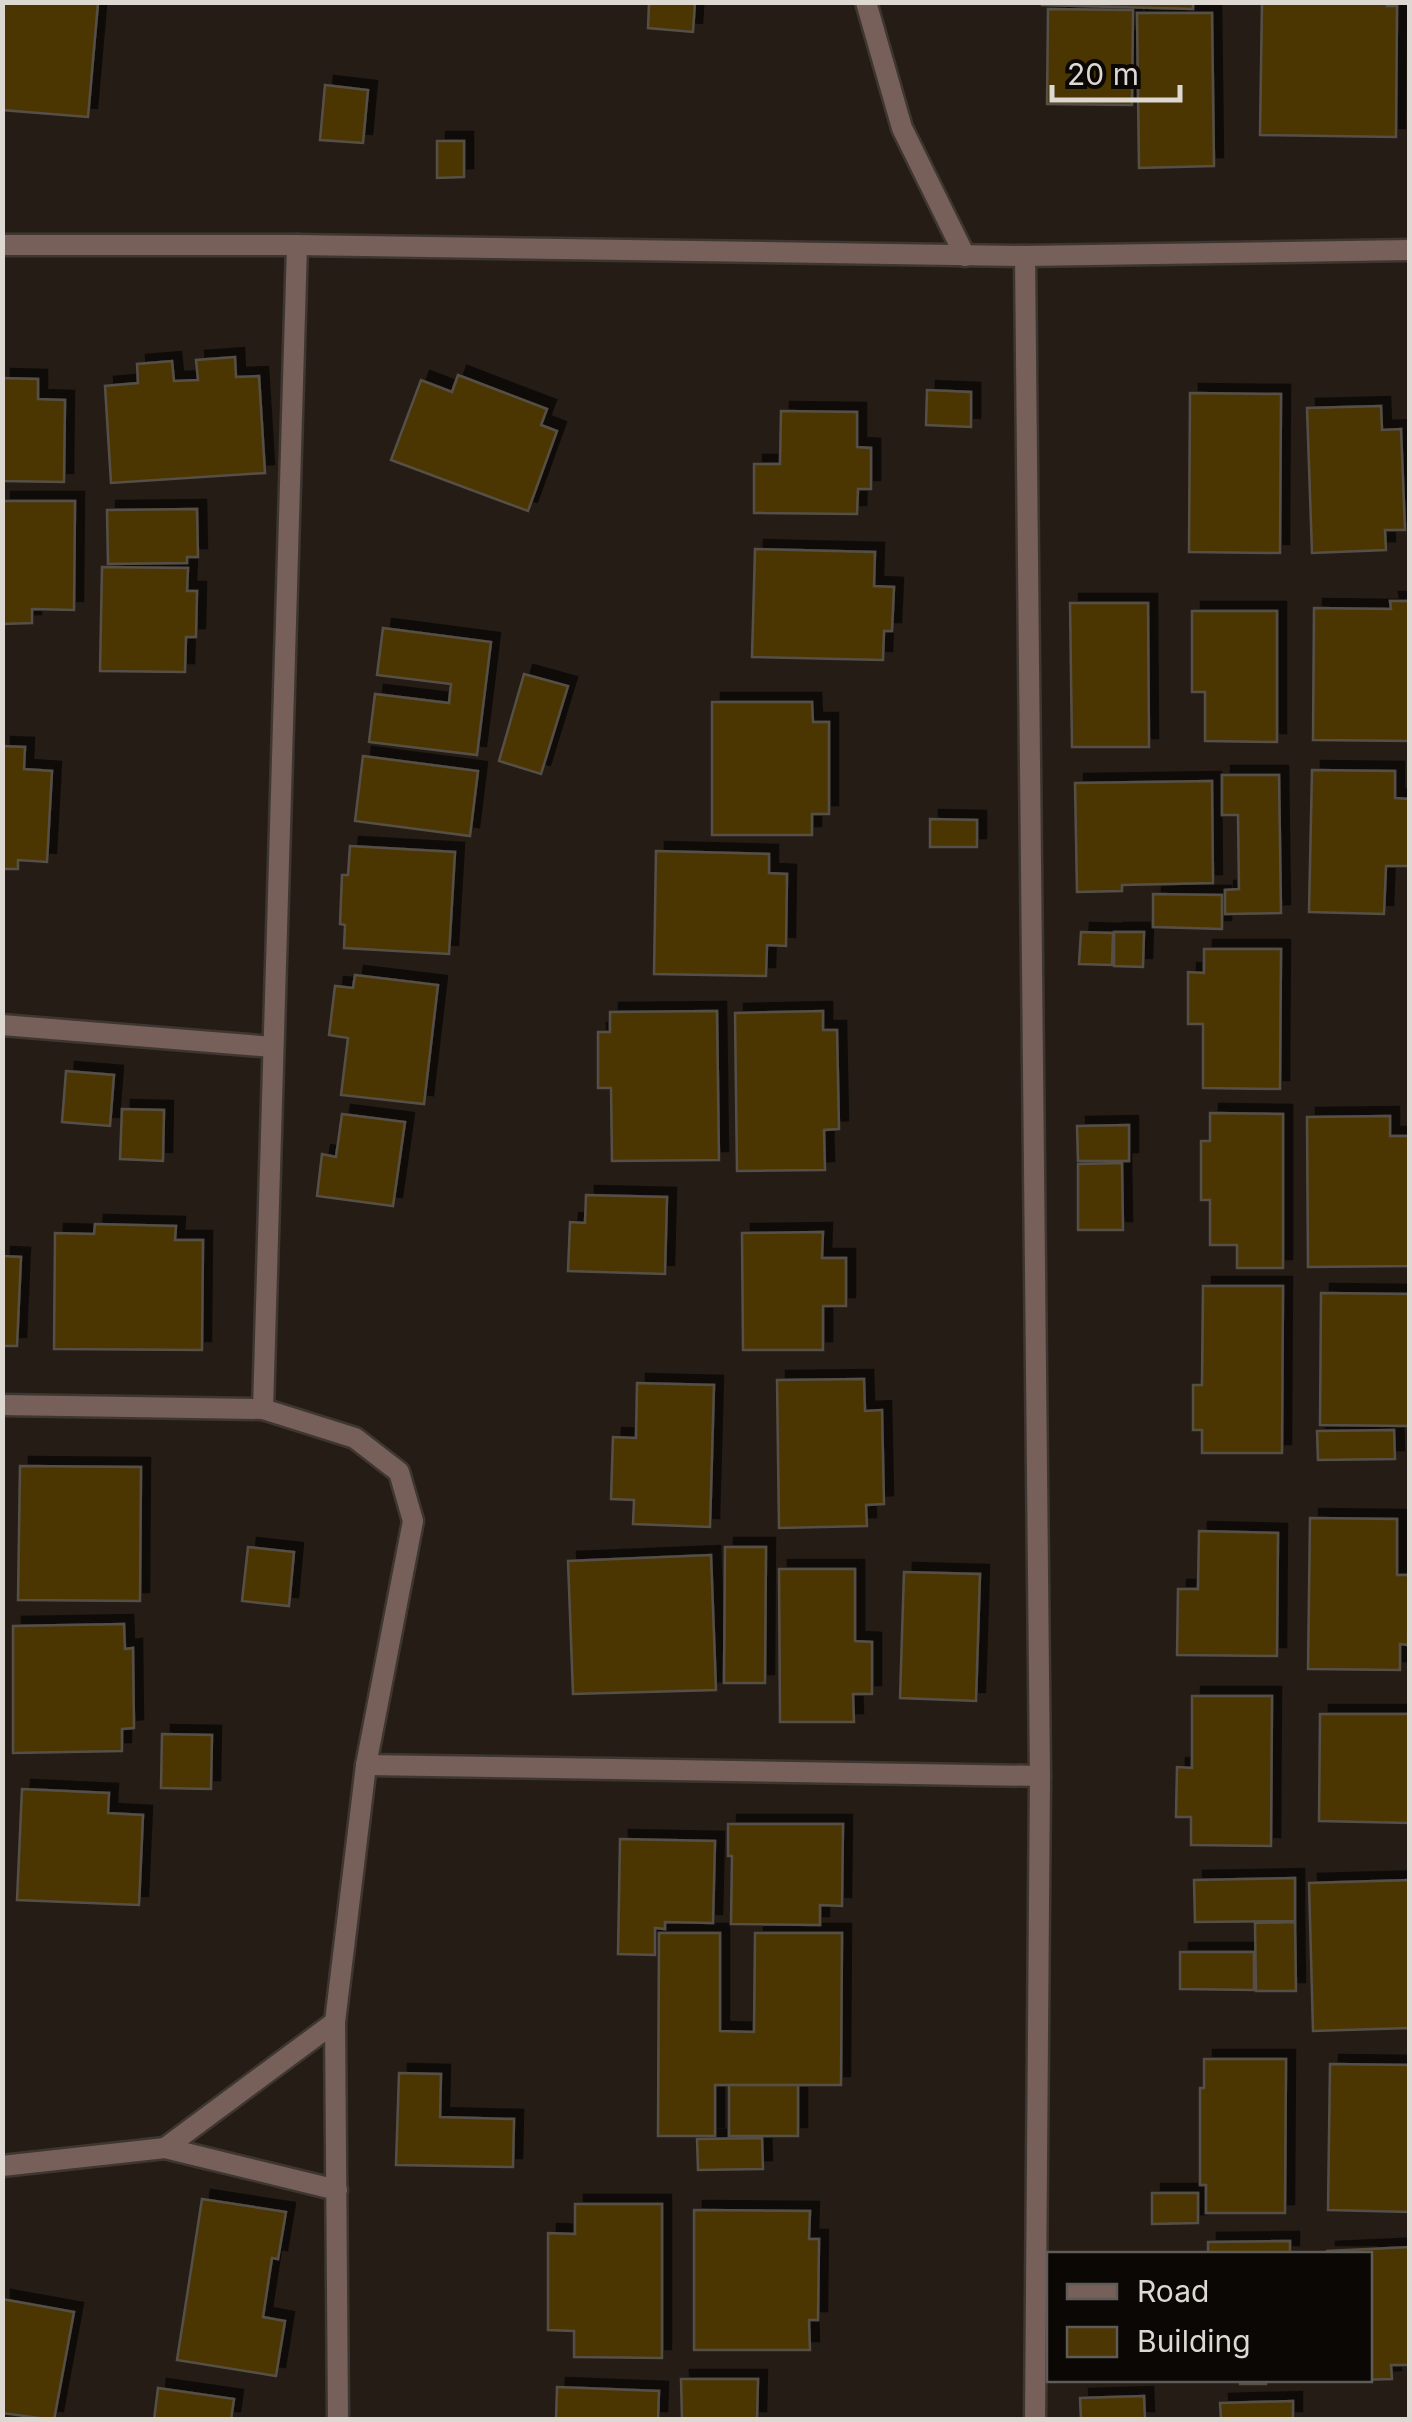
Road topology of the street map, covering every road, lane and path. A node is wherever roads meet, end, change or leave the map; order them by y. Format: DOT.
graph roads {
  1 [pos="866,2"];
  2 [pos="2,245"];
  3 [pos="296,245"];
  4 [pos="1410,250"];
  5 [pos="965,256"];
  6 [pos="1025,256"];
  7 [pos="2,1025"];
  8 [pos="274,1047"];
  9 [pos="2,1405"];
  10 [pos="263,1408"];
  11 [pos="366,1765"];
  12 [pos="1040,1776"];
  13 [pos="336,2022"];
  14 [pos="164,2148"];
  15 [pos="2,2166"];
  16 [pos="337,2190"];
  17 [pos="338,2420"];
  18 [pos="1036,2420"];
  1 -- 5 [label="street"];
  2 -- 3 [label="street"];
  3 -- 5 [label="street"];
  3 -- 8 [label="street"];
  4 -- 6 [label="street"];
  5 -- 6 [label="street"];
  6 -- 12 [label="street"];
  7 -- 8 [label="street"];
  8 -- 10 [label="street"];
  9 -- 10 [label="street"];
  10 -- 11 [label="street"];
  11 -- 12 [label="street"];
  11 -- 13 [label="street"];
  12 -- 18 [label="street"];
  13 -- 14 [label="street"];
  13 -- 16 [label="street"];
  14 -- 15 [label="street"];
  14 -- 16 [label="street"];
  16 -- 17 [label="street"];
}
